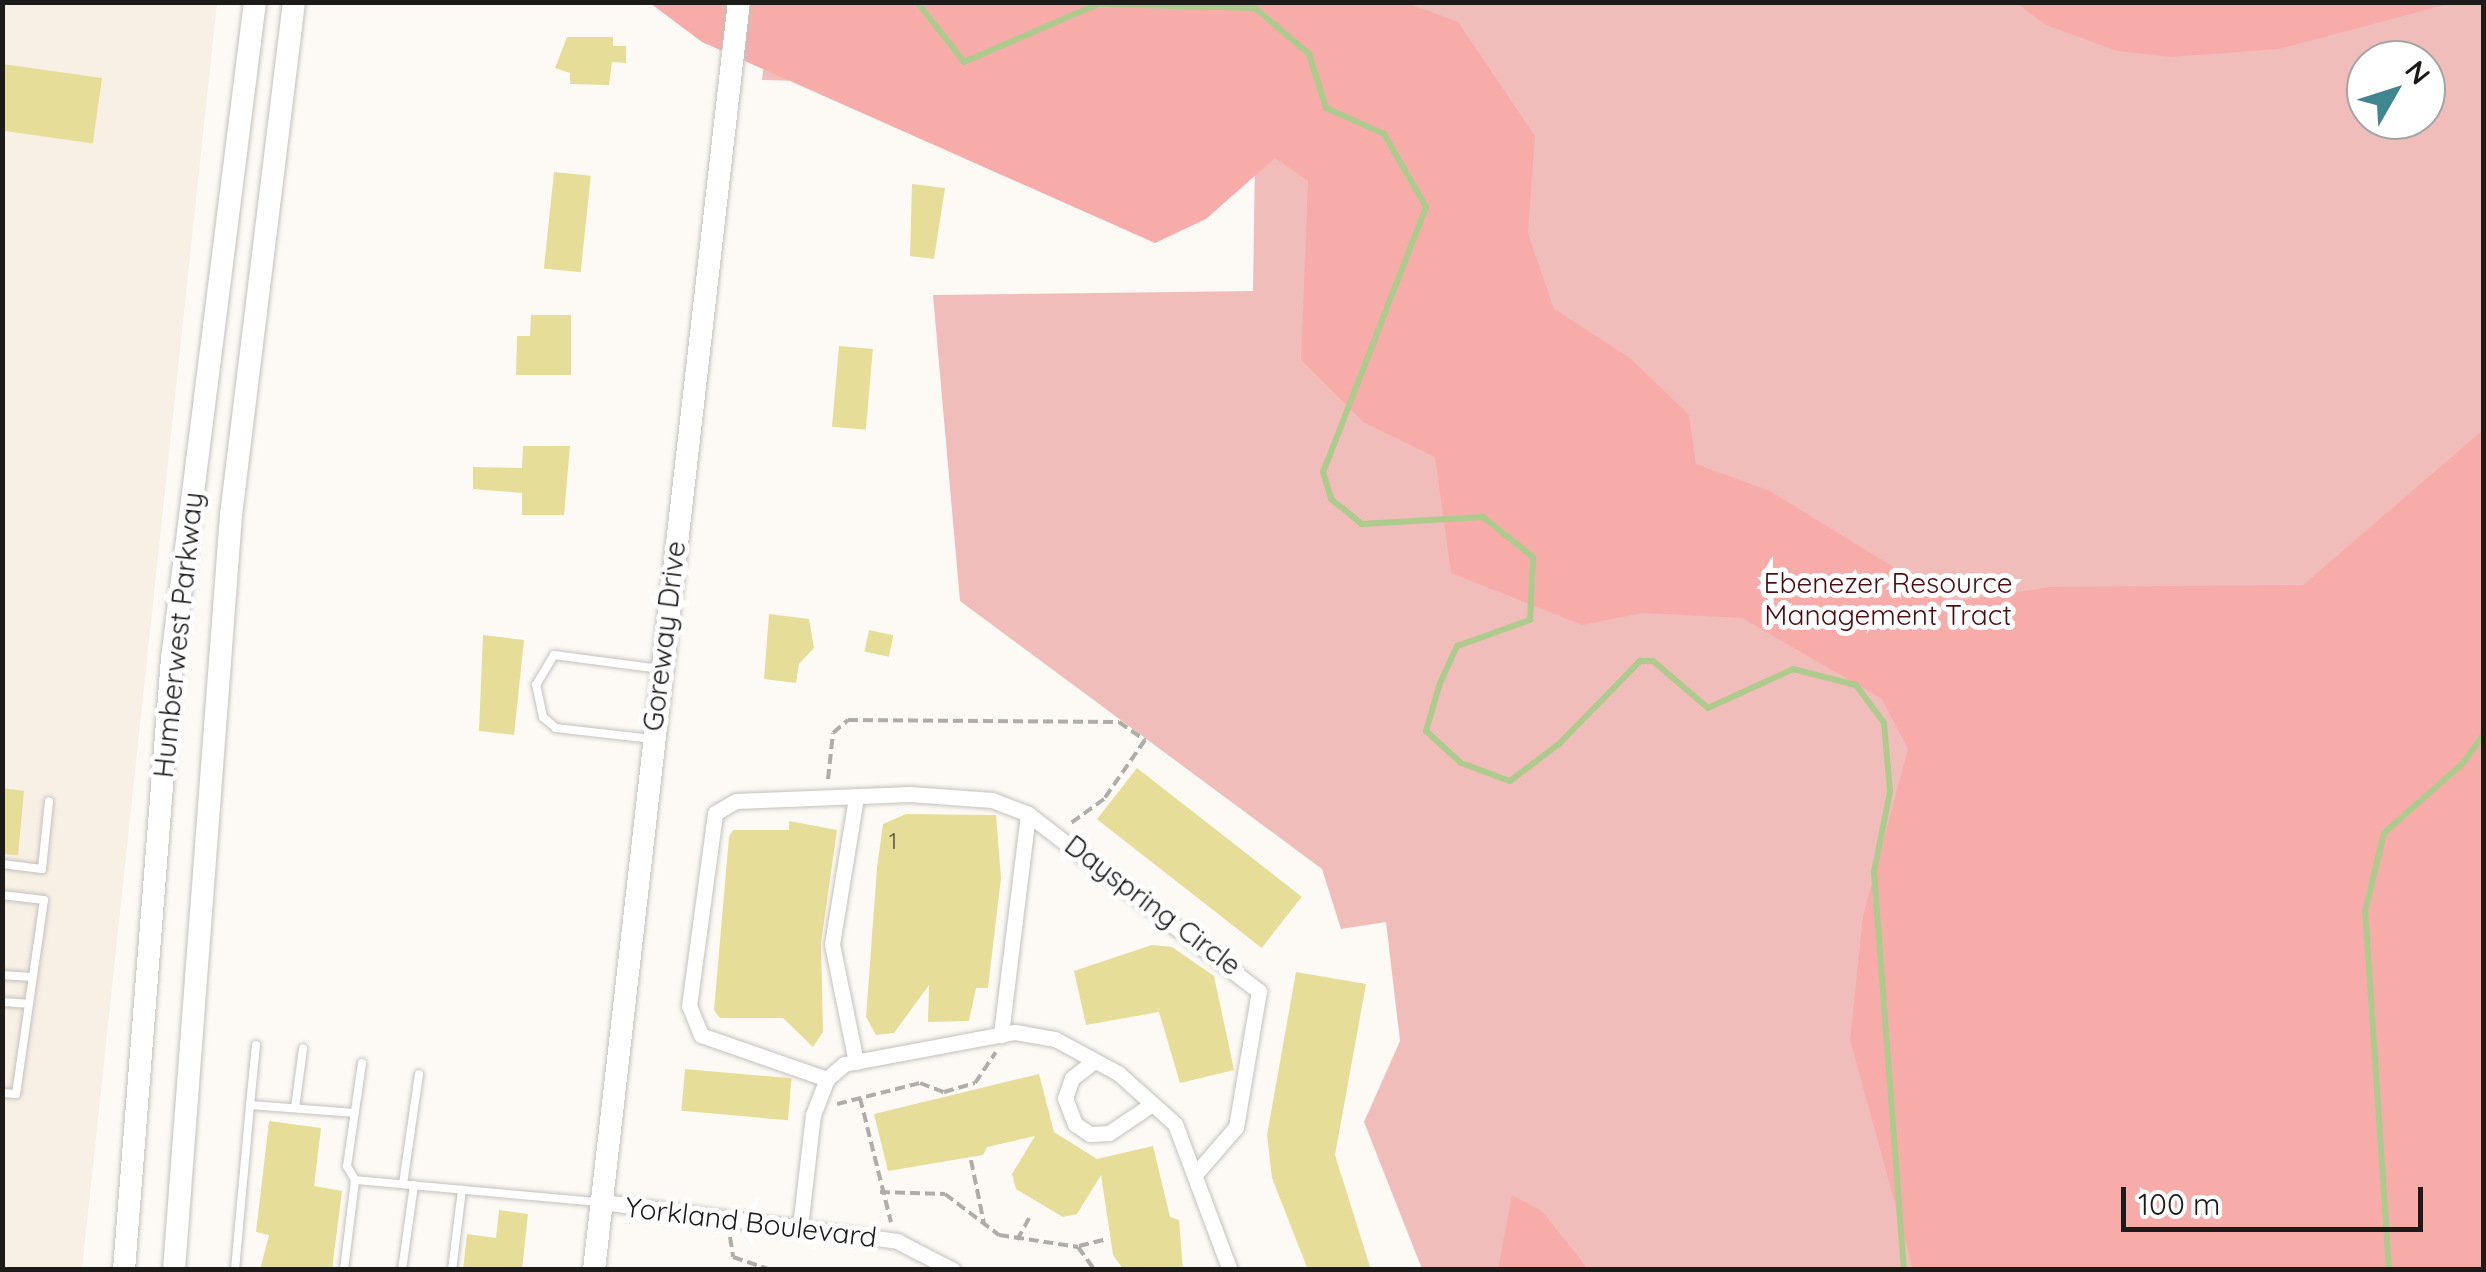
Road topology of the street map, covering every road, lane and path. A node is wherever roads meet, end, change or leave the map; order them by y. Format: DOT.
graph roads {
  1 [pos="256,2"];
  2 [pos="294,2"];
  3 [pos="739,2"];
  4 [pos="660,669"];
  5 [pos="652,739"];
  6 [pos="856,798"];
  7 [pos="827,799"];
  8 [pos="48,801"];
  9 [pos="1028,814"];
  10 [pos="1060,836"];
  11 [pos="2,864"];
  12 [pos="2,894"];
  13 [pos="2,975"];
  14 [pos="32,977"];
  15 [pos="2,1002"];
  16 [pos="28,1004"];
  17 [pos="1003,1041"];
  18 [pos="256,1045"];
  19 [pos="303,1049"];
  20 [pos="1094,1060"];
  21 [pos="362,1062"];
  22 [pos="856,1062"];
  23 [pos="419,1074"];
  24 [pos="827,1079"];
  25 [pos="2,1093"];
  26 [pos="860,1098"];
  27 [pos="1152,1104"];
  28 [pos="250,1105"];
  29 [pos="817,1105"];
  30 [pos="295,1108"];
  31 [pos="355,1113"];
  32 [pos="970,1160"];
  33 [pos="1198,1172"];
  34 [pos="356,1180"];
  35 [pos="404,1184"];
  36 [pos="414,1185"];
  37 [pos="462,1190"];
  38 [pos="880,1192"];
  39 [pos="602,1202"];
  40 [pos="1028,1218"];
  41 [pos="731,1220"];
  42 [pos="984,1224"];
  43 [pos="800,1228"];
  44 [pos="1108,1239"];
  45 [pos="1016,1242"];
  46 [pos="903,1244"];
  47 [pos="1076,1246"];
  48 [pos="124,1270"];
  49 [pos="174,1270"];
  50 [pos="234,1270"];
  51 [pos="344,1270"];
  52 [pos="402,1270"];
  53 [pos="452,1270"];
  54 [pos="594,1270"];
  55 [pos="770,1270"];
  56 [pos="953,1270"];
  57 [pos="1095,1270"];
  58 [pos="1230,1270"];
  1 -- 48 [label="main road, Humberwest Parkway"];
  2 -- 49 [label="main road, Humberwest Parkway"];
  3 -- 4 [label="main road, Goreway Drive"];
  4 -- 5 [label="main road, Goreway Drive"];
  4 -- 5 [label="lane"];
  5 -- 39 [label="main road, Goreway Drive"];
  6 -- 7 [label="street, Dayspring Circle"];
  6 -- 9 [label="street, Dayspring Circle"];
  6 -- 22 [label="street"];
  7 -- 10 [label="path"];
  7 -- 24 [label="street, Dayspring Circle"];
  8 -- 11 [label="lane"];
  9 -- 10 [label="street, Dayspring Circle"];
  9 -- 17 [label="street"];
  10 -- 33 [label="street, Dayspring Circle"];
  12 -- 14 [label="lane"];
  13 -- 14 [label="lane"];
  14 -- 16 [label="lane"];
  15 -- 16 [label="lane"];
  16 -- 25 [label="lane"];
  17 -- 20 [label="street"];
  17 -- 22 [label="street"];
  17 -- 26 [label="path"];
  18 -- 28 [label="lane"];
  19 -- 30 [label="lane"];
  20 -- 27 [label="street"];
  20 -- 27 [label="street"];
  21 -- 31 [label="lane"];
  22 -- 24 [label="street"];
  23 -- 35 [label="lane"];
  24 -- 29 [label="street"];
  26 -- 29 [label="path"];
  26 -- 38 [label="path"];
  27 -- 33 [label="street"];
  28 -- 30 [label="lane"];
  28 -- 50 [label="lane"];
  29 -- 43 [label="street"];
  30 -- 31 [label="lane"];
  31 -- 34 [label="lane"];
  32 -- 42 [label="path"];
  33 -- 58 [label="street"];
  34 -- 35 [label="lane"];
  34 -- 51 [label="lane"];
  35 -- 36 [label="lane"];
  36 -- 37 [label="lane"];
  36 -- 52 [label="lane"];
  37 -- 39 [label="lane"];
  37 -- 53 [label="lane"];
  38 -- 42 [label="path"];
  38 -- 46 [label="path"];
  39 -- 41 [label="street, Yorkland Boulevard"];
  39 -- 54 [label="main road, Goreway Drive"];
  40 -- 45 [label="path"];
  41 -- 43 [label="street, Yorkland Boulevard"];
  41 -- 55 [label="path"];
  42 -- 45 [label="path"];
  43 -- 46 [label="street, Yorkland Boulevard"];
  44 -- 47 [label="path"];
  45 -- 47 [label="path"];
  46 -- 56 [label="street, Yorkland Boulevard"];
  47 -- 57 [label="path"];
}
